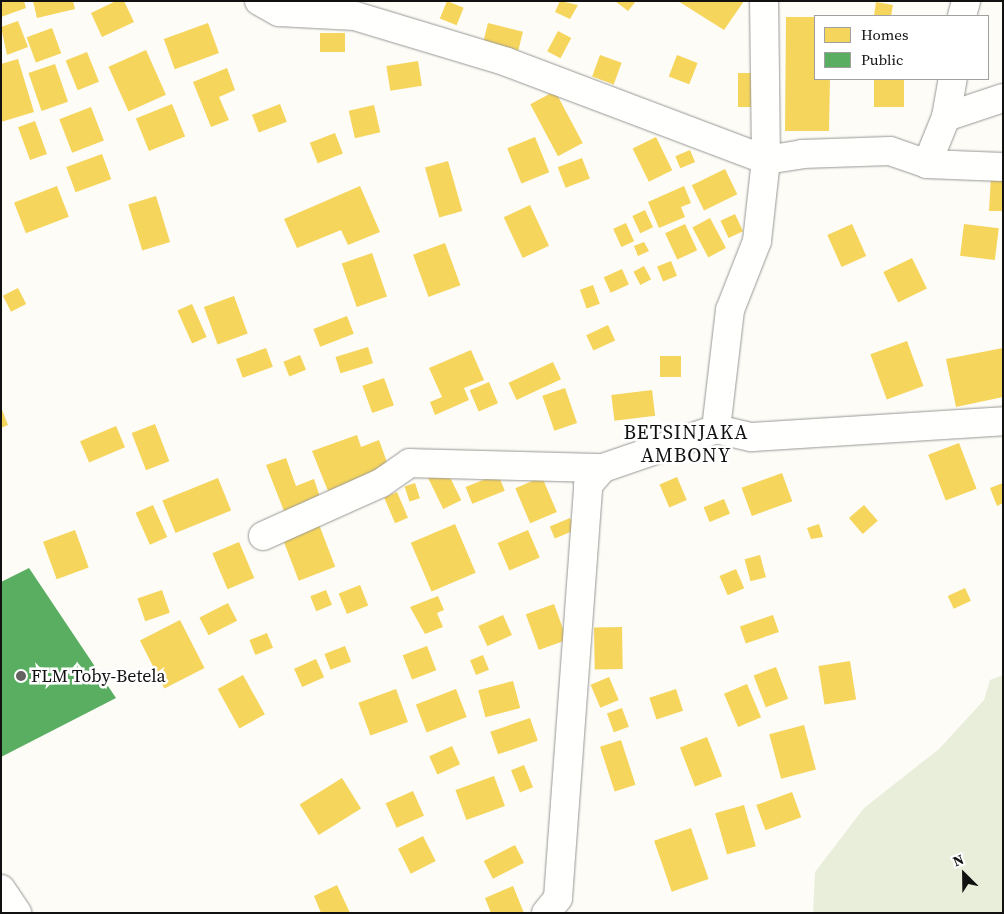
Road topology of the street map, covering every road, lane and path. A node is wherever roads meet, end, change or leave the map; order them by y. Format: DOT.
graph roads {
  1 [pos="259,1"];
  2 [pos="764,1"];
  3 [pos="966,1"];
  4 [pos="336,7"];
  5 [pos="962,15"];
  6 [pos="953,80"];
  7 [pos="1003,98"];
  8 [pos="946,117"];
  9 [pos="766,160"];
  10 [pos="927,164"];
  11 [pos="1003,167"];
  12 [pos="1003,421"];
  13 [pos="716,429"];
  14 [pos="604,468"];
  15 [pos="263,536"];
  16 [pos="1,889"];
  17 [pos="17,913"];
  18 [pos="546,913"];
  1 -- 4 [label="street"];
  2 -- 9 [label="street"];
  3 -- 5 [label="street"];
  4 -- 9 [label="street"];
  6 -- 8 [label="street"];
  7 -- 8 [label="street"];
  8 -- 10 [label="street"];
  9 -- 10 [label="street"];
  9 -- 13 [label="street"];
  10 -- 11 [label="street"];
  12 -- 13 [label="street"];
  13 -- 14 [label="street"];
  14 -- 15 [label="street"];
  14 -- 18 [label="street"];
  16 -- 17 [label="street"];
}
